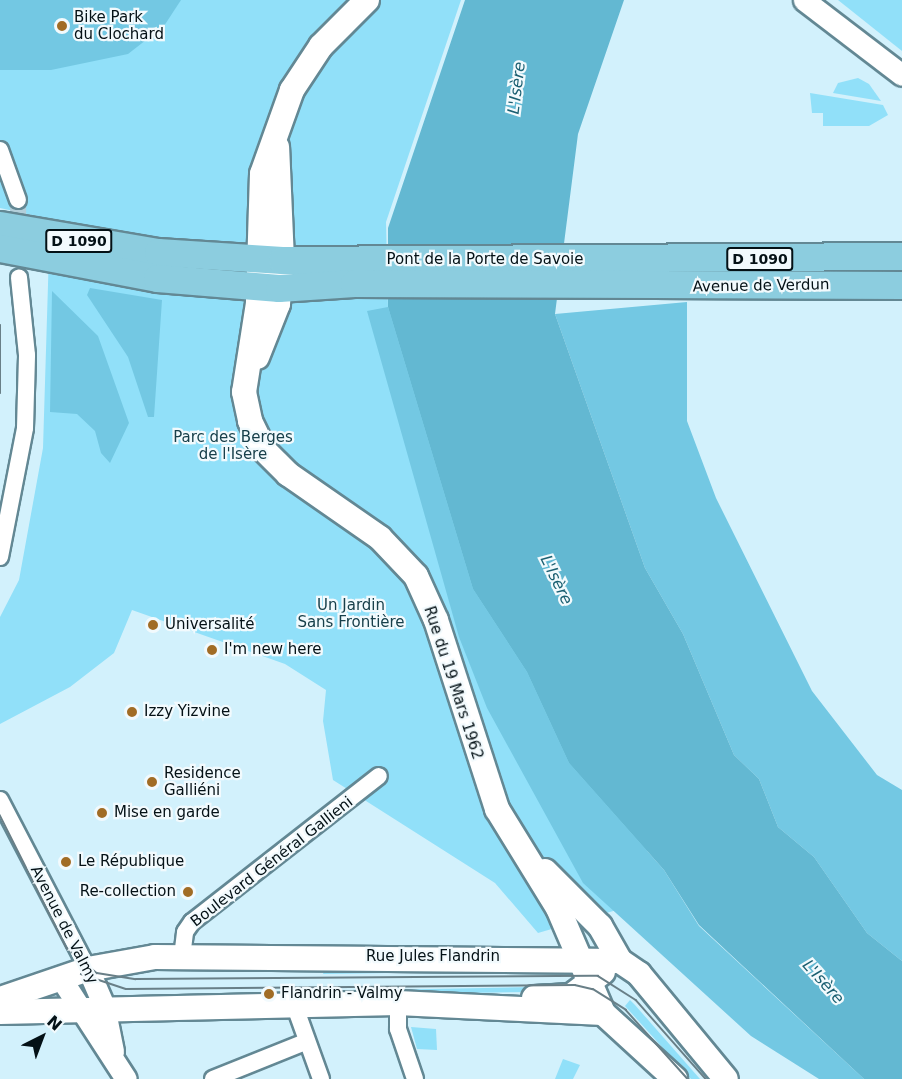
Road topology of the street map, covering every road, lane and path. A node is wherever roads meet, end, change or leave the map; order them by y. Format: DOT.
graph roads {
  1 [pos="367,0"];
  2 [pos="804,0"];
  3 [pos="902,75"];
  4 [pos="0,150"];
  5 [pos="18,200"];
  6 [pos="0,225"];
  7 [pos="0,248"];
  8 [pos="902,256"];
  9 [pos="271,260"];
  10 [pos="158,265"];
  11 [pos="352,271"];
  12 [pos="619,273"];
  13 [pos="19,277"];
  14 [pos="902,285"];
  15 [pos="269,288"];
  16 [pos="0,557"];
  17 [pos="379,776"];
  18 [pos="0,800"];
  19 [pos="530,859"];
  20 [pos="182,957"];
  21 [pos="580,958"];
  22 [pos="620,961"];
  23 [pos="88,969"];
  24 [pos="60,977"];
  25 [pos="590,982"];
  26 [pos="398,1003"];
  27 [pos="294,1004"];
  28 [pos="450,1004"];
  29 [pos="93,1007"];
  30 [pos="1,1011"];
  31 [pos="603,1013"];
  32 [pos="305,1042"];
  33 [pos="126,1079"];
  34 [pos="213,1079"];
  35 [pos="321,1079"];
  36 [pos="415,1079"];
  37 [pos="675,1079"];
  38 [pos="726,1079"];
  1 -- 9 [label="main road, Rue du 19 Mars 1962"];
  2 -- 3 [label="street"];
  4 -- 5 [label="street"];
  6 -- 10 [label="main road, D 1090"];
  7 -- 10 [label="main road, D 1090"];
  8 -- 12 [label="main road, Avenue de Verdun / D 1090"];
  9 -- 10 [label="main road, D 1090"];
  9 -- 11 [label="main road, D 1090"];
  9 -- 15 [label="main road, Rue du 19 Mars 1962"];
  10 -- 15 [label="main road, D 1090"];
  11 -- 12 [label="main road, Pont de la Porte de Savoie / D 1090"];
  11 -- 15 [label="main road, D 1090"];
  12 -- 14 [label="main road, Avenue de Verdun / D 1090"];
  13 -- 16 [label="street"];
  15 -- 19 [label="main road, Rue du 19 Mars 1962"];
  17 -- 20 [label="street, Boulevard Général Gallieni"];
  18 -- 23 [label="street, Avenue de Valmy"];
  19 -- 21 [label="main road, Rue du 19 Mars 1962"];
  19 -- 22 [label="main road, Rue du 19 Mars 1962"];
  20 -- 21 [label="main road, Rue Jules Flandrin"];
  20 -- 23 [label="main road, Rue Jules Flandrin"];
  21 -- 22 [label="main road, Rue Jules Flandrin"];
  21 -- 25 [label="main road, Rue du 19 Mars 1962"];
  22 -- 25 [label="main road"];
  22 -- 38 [label="main road"];
  23 -- 24 [label="main road, Rue Jules Flandrin"];
  23 -- 29 [label="street, Avenue de Valmy"];
  24 -- 29 [label="street, Avenue de Valmy"];
  24 -- 30 [label="main road, Rue Jules Flandrin"];
  25 -- 28 [label="main road"];
  25 -- 31 [label="main road, Rue du 19 Mars 1962"];
  26 -- 27 [label="main road"];
  26 -- 28 [label="main road"];
  26 -- 36 [label="street"];
  27 -- 29 [label="main road"];
  27 -- 32 [label="street"];
  28 -- 31 [label="main road"];
  29 -- 30 [label="main road"];
  29 -- 33 [label="street, Avenue de Valmy"];
  31 -- 37 [label="main road"];
  32 -- 34 [label="street"];
  32 -- 35 [label="street"];
}
